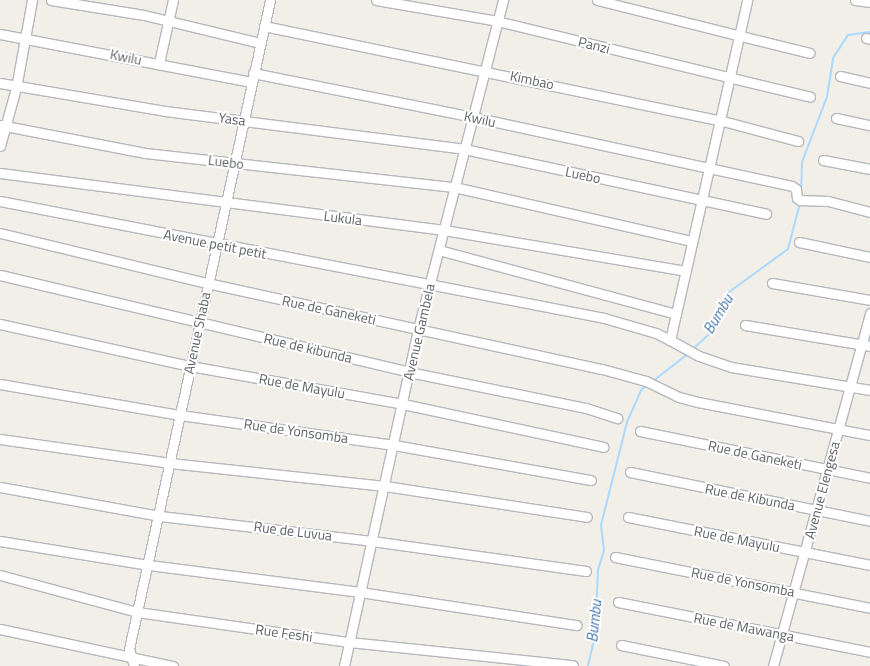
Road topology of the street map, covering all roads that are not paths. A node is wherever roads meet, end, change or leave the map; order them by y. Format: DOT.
graph roads {
  1 [pos="32,0"];
  2 [pos="51,0"];
  3 [pos="173,0"];
  4 [pos="376,0"];
  5 [pos="503,0"];
  6 [pos="597,0"];
  7 [pos="747,0"];
  8 [pos="855,0"];
  9 [pos="267,1"];
  10 [pos="870,2"];
  11 [pos="168,21"];
  12 [pos="497,21"];
  13 [pos="264,26"];
  14 [pos="0,34"];
  15 [pos="737,36"];
  16 [pos="25,38"];
  17 [pos="260,43"];
  18 [pos="810,53"];
  19 [pos="159,63"];
  20 [pos="485,71"];
  21 [pos="728,76"];
  22 [pos="840,76"];
  23 [pos="252,78"];
  24 [pos="870,82"];
  25 [pos="0,83"];
  26 [pos="16,86"];
  27 [pos="810,97"];
  28 [pos="473,117"];
  29 [pos="836,118"];
  30 [pos="243,120"];
  31 [pos="718,120"];
  32 [pos="870,125"];
  33 [pos="3,126"];
  34 [pos="798,141"];
  35 [pos="0,146"];
  36 [pos="464,149"];
  37 [pos="823,160"];
  38 [pos="233,163"];
  39 [pos="707,169"];
  40 [pos="870,169"];
  41 [pos="0,173"];
  42 [pos="454,187"];
  43 [pos="0,201"];
  44 [pos="701,201"];
  45 [pos="225,203"];
  46 [pos="870,212"];
  47 [pos="766,214"];
  48 [pos="444,230"];
  49 [pos="0,233"];
  50 [pos="692,241"];
  51 [pos="799,242"];
  52 [pos="216,244"];
  53 [pos="439,250"];
  54 [pos="870,257"];
  55 [pos="686,271"];
  56 [pos="0,275"];
  57 [pos="207,283"];
  58 [pos="772,283"];
  59 [pos="430,284"];
  60 [pos="870,300"];
  61 [pos="870,313"];
  62 [pos="676,314"];
  63 [pos="199,323"];
  64 [pos="0,324"];
  65 [pos="745,325"];
  66 [pos="418,329"];
  67 [pos="670,340"];
  68 [pos="866,345"];
  69 [pos="190,366"];
  70 [pos="409,372"];
  71 [pos="0,384"];
  72 [pos="852,386"];
  73 [pos="870,390"];
  74 [pos="403,404"];
  75 [pos="180,415"];
  76 [pos="617,418"];
  77 [pos="839,429"];
  78 [pos="640,431"];
  79 [pos="870,435"];
  80 [pos="0,439"];
  81 [pos="394,445"];
  82 [pos="603,447"];
  83 [pos="170,463"];
  84 [pos="828,469"];
  85 [pos="630,472"];
  86 [pos="870,478"];
  87 [pos="591,480"];
  88 [pos="385,486"];
  89 [pos="0,487"];
  90 [pos="817,510"];
  91 [pos="160,516"];
  92 [pos="587,517"];
  93 [pos="628,518"];
  94 [pos="870,521"];
  95 [pos="0,541"];
  96 [pos="372,541"];
  97 [pos="806,552"];
  98 [pos="615,557"];
  99 [pos="149,565"];
  100 [pos="870,565"];
  101 [pos="586,571"];
  102 [pos="0,575"];
  103 [pos="360,592"];
  104 [pos="793,592"];
  105 [pos="618,602"];
  106 [pos="870,608"];
  107 [pos="137,612"];
  108 [pos="576,625"];
  109 [pos="0,629"];
  110 [pos="781,634"];
  111 [pos="349,642"];
  112 [pos="621,645"];
  113 [pos="870,652"];
  114 [pos="130,657"];
  115 [pos="573,665"];
  116 [pos="134,666"];
  117 [pos="173,666"];
  118 [pos="344,666"];
  119 [pos="724,666"];
  120 [pos="773,666"];
  1 -- 16 [label="street"];
  2 -- 11 [label="street"];
  3 -- 11 [label="street"];
  4 -- 12 [label="street, Panzi"];
  5 -- 12 [label="street, Avenue Gambela"];
  6 -- 15 [label="street"];
  7 -- 15 [label="street"];
  8 -- 10 [label="street"];
  9 -- 13 [label="street, Avenue Shaba"];
  11 -- 17 [label="street"];
  11 -- 19 [label="street"];
  12 -- 20 [label="street, Avenue Gambela"];
  12 -- 21 [label="street, Panzi"];
  13 -- 17 [label="street, Avenue Shaba"];
  13 -- 20 [label="street, Kimbao"];
  14 -- 16 [label="street, Kwilu"];
  15 -- 18 [label="street"];
  15 -- 21 [label="street"];
  16 -- 19 [label="street, Kwilu"];
  16 -- 26 [label="street"];
  17 -- 23 [label="street, Avenue Shaba"];
  19 -- 23 [label="street, Kwilu"];
  20 -- 28 [label="street, Avenue Gambela"];
  20 -- 31 [label="street, Kimbao"];
  21 -- 27 [label="street, Panzi"];
  21 -- 31 [label="street"];
  22 -- 24 [label="street"];
  23 -- 28 [label="street, Kwilu"];
  23 -- 30 [label="street, Avenue Shaba"];
  25 -- 26 [label="street, Yasa"];
  26 -- 30 [label="street, Yasa"];
  26 -- 33 [label="street"];
  28 -- 36 [label="street, Avenue Gambela"];
  28 -- 39 [label="street, Kwilu"];
  29 -- 32 [label="street"];
  30 -- 36 [label="street, Yasa"];
  30 -- 38 [label="street, Avenue Shaba"];
  31 -- 34 [label="street, Kimbao"];
  31 -- 39 [label="street"];
  33 -- 35 [label="street"];
  33 -- 38 [label="street, Luebo"];
  36 -- 42 [label="street, Avenue Gambela"];
  36 -- 44 [label="street, Luebo"];
  37 -- 40 [label="street"];
  38 -- 42 [label="street, Luebo"];
  38 -- 45 [label="street, Avenue Shaba"];
  39 -- 44 [label="street"];
  39 -- 46 [label="street, Kwilu"];
  41 -- 45 [label="street, Lukula"];
  42 -- 48 [label="street, Avenue Gambela"];
  42 -- 50 [label="street, Luebo"];
  43 -- 52 [label="street, Avenue petit petit"];
  44 -- 47 [label="street, Luebo"];
  44 -- 50 [label="street"];
  45 -- 48 [label="street, Lukula"];
  45 -- 52 [label="street, Avenue Shaba"];
  48 -- 53 [label="street, Avenue Gambela"];
  48 -- 55 [label="street, Lukula"];
  49 -- 57 [label="street, Rue de Ganeketi"];
  50 -- 55 [label="street"];
  51 -- 54 [label="street"];
  52 -- 57 [label="street, Avenue Shaba"];
  52 -- 59 [label="street, Avenue petit petit"];
  53 -- 59 [label="street, Avenue Gambela"];
  53 -- 62 [label="street"];
  55 -- 62 [label="street"];
  56 -- 63 [label="street, Rue de kibunda"];
  57 -- 63 [label="street, Avenue Shaba"];
  57 -- 66 [label="street, Rue de Ganeketi"];
  58 -- 60 [label="street"];
  59 -- 66 [label="street, Avenue Gambela"];
  59 -- 67 [label="street, Avenue petit petit"];
  61 -- 68 [label="street, Avenue Elengesa"];
  62 -- 67 [label="street"];
  63 -- 69 [label="street, Avenue Shaba"];
  63 -- 70 [label="street, Rue de kibunda"];
  64 -- 69 [label="street, Rue de Mayulu"];
  65 -- 68 [label="street"];
  66 -- 70 [label="street, Avenue Gambela"];
  66 -- 77 [label="street, Rue de Ganeketi"];
  67 -- 72 [label="street, Avenue petit petit"];
  68 -- 72 [label="street, Avenue Elengesa"];
  69 -- 74 [label="street, Rue de Mayulu"];
  69 -- 75 [label="street, Avenue Shaba"];
  70 -- 74 [label="street, Avenue Gambela"];
  70 -- 76 [label="street, Rue de kibunda"];
  71 -- 75 [label="street, Rue de Yonsomba"];
  72 -- 73 [label="street, Avenue petit petit"];
  72 -- 77 [label="street, Avenue Elengesa"];
  74 -- 81 [label="street, Avenue Gambela"];
  74 -- 82 [label="street, Rue de Mayulu"];
  75 -- 81 [label="street, Rue de Yonsomba"];
  75 -- 83 [label="street, Avenue Shaba"];
  77 -- 79 [label="street, Rue de Ganeketi"];
  77 -- 84 [label="street, Avenue Elengesa"];
  78 -- 84 [label="street, Rue de Ganeketi"];
  80 -- 83 [label="street"];
  81 -- 87 [label="street, Rue de Yonsomba"];
  81 -- 88 [label="street, Avenue Gambela"];
  83 -- 88 [label="street"];
  83 -- 91 [label="street, Avenue Shaba"];
  84 -- 86 [label="street, Rue de Ganeketi"];
  84 -- 90 [label="street, Avenue Elengesa"];
  85 -- 90 [label="street, Rue de Kibunda"];
  88 -- 92 [label="street"];
  88 -- 96 [label="street, Avenue Gambela"];
  89 -- 91 [label="street, Rue de Luvua"];
  90 -- 94 [label="street, Rue de Kibunda"];
  90 -- 97 [label="street, Avenue Elengesa"];
  91 -- 96 [label="street, Rue de Luvua"];
  91 -- 99 [label="street, Avenue Shaba"];
  93 -- 97 [label="street, Rue de Mayulu"];
  95 -- 99 [label="street"];
  96 -- 101 [label="street, Rue de Luvua"];
  96 -- 103 [label="street, Avenue Gambela"];
  97 -- 100 [label="street, Rue de Mayulu"];
  97 -- 104 [label="street, Avenue Elengesa"];
  98 -- 104 [label="street, Rue de Yonsomba"];
  99 -- 103 [label="street"];
  99 -- 107 [label="street, Avenue Shaba"];
  102 -- 107 [label="street, Rue Feshi"];
  103 -- 108 [label="street"];
  103 -- 111 [label="street, Avenue Gambela"];
  104 -- 106 [label="street, Rue de Yonsomba"];
  104 -- 110 [label="street, Avenue Elengesa"];
  105 -- 110 [label="street, Rue de Mawanga"];
  107 -- 111 [label="street, Rue Feshi"];
  107 -- 114 [label="street, Avenue Shaba"];
  109 -- 114 [label="street"];
  110 -- 113 [label="street, Rue de Mawanga"];
  110 -- 120 [label="street, Avenue Elengesa"];
  111 -- 115 [label="street, Rue Feshi"];
  111 -- 118 [label="street, Avenue Gambela"];
  112 -- 119 [label="street"];
  114 -- 116 [label="street, Avenue Shaba"];
  114 -- 117 [label="street"];
}
